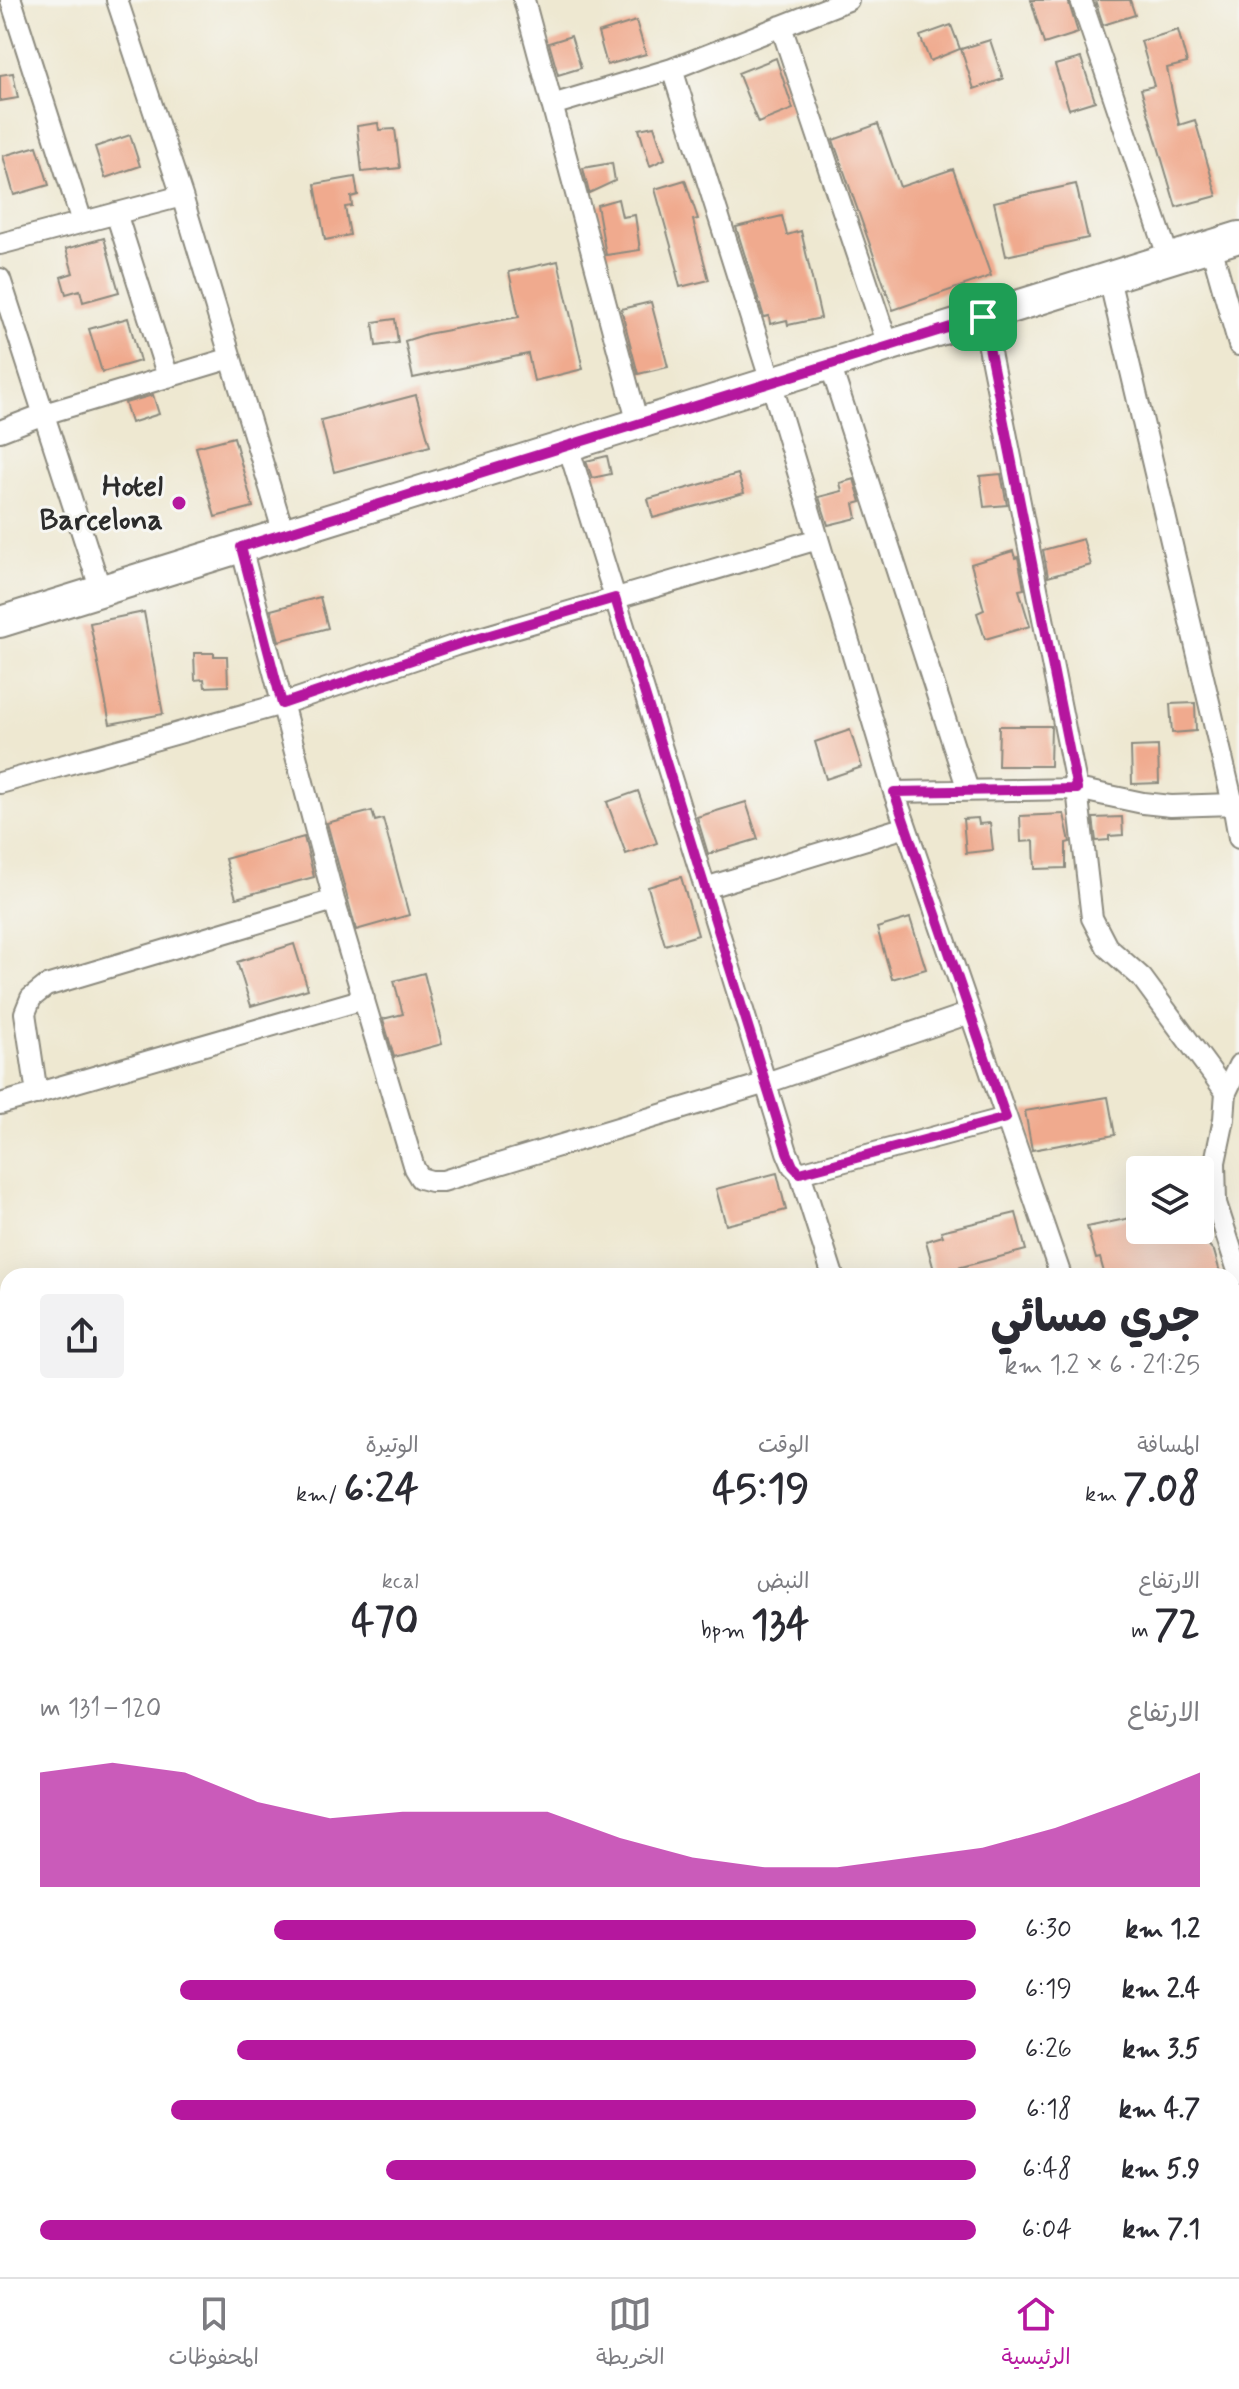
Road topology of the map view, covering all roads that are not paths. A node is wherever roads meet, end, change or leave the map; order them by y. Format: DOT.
graph roads {
  1 [pos="11,0"];
  2 [pos="117,0"];
  3 [pos="524,0"];
  4 [pos="848,0"];
  5 [pos="1081,0"];
  6 [pos="781,26"];
  7 [pos="672,69"];
  8 [pos="552,105"];
  9 [pos="182,196"];
  10 [pos="116,213"];
  11 [pos="82,222"];
  12 [pos="1225,242"];
  13 [pos="0,244"];
  14 [pos="1169,259"];
  15 [pos="1109,278"];
  16 [pos="0,279"];
  17 [pos="983,317"];
  18 [pos="888,345"];
  19 [pos="1239,345"];
  20 [pos="231,358"];
  21 [pos="830,364"];
  22 [pos="168,377"];
  23 [pos="771,382"];
  24 [pos="44,414"];
  25 [pos="638,424"];
  26 [pos="0,431"];
  27 [pos="568,446"];
  28 [pos="284,534"];
  29 [pos="818,539"];
  30 [pos="241,547"];
  31 [pos="101,591"];
  32 [pos="615,598"];
  33 [pos="0,622"];
  34 [pos="282,704"];
  35 [pos="0,783"];
  36 [pos="1077,789"];
  37 [pos="968,790"];
  38 [pos="894,792"];
  39 [pos="1236,804"];
  40 [pos="906,827"];
  41 [pos="1239,838"];
  42 [pos="705,888"];
  43 [pos="334,900"];
  44 [pos="364,999"];
  45 [pos="970,1013"];
  46 [pos="1239,1065"];
  47 [pos="766,1083"];
  48 [pos="1226,1092"];
  49 [pos="37,1094"];
  50 [pos="0,1104"];
  51 [pos="1006,1118"];
  52 [pos="800,1173"];
  53 [pos="830,1268"];
  54 [pos="1058,1268"];
  55 [pos="1237,1268"];
  1 -- 11 [label="street"];
  2 -- 9 [label="street"];
  3 -- 8 [label="street"];
  4 -- 6 [label="street"];
  5 -- 14 [label="street"];
  6 -- 7 [label="street"];
  6 -- 18 [label="street"];
  7 -- 8 [label="street"];
  7 -- 23 [label="street"];
  8 -- 25 [label="street"];
  9 -- 10 [label="street"];
  9 -- 20 [label="street"];
  10 -- 11 [label="street"];
  10 -- 22 [label="street"];
  11 -- 13 [label="street"];
  12 -- 14 [label="main road"];
  12 -- 19 [label="street"];
  14 -- 15 [label="main road"];
  15 -- 17 [label="main road"];
  15 -- 39 [label="street"];
  16 -- 24 [label="street"];
  17 -- 18 [label="main road"];
  17 -- 36 [label="street"];
  18 -- 21 [label="main road"];
  20 -- 22 [label="street"];
  20 -- 28 [label="street"];
  21 -- 23 [label="main road"];
  21 -- 37 [label="street"];
  22 -- 24 [label="street"];
  23 -- 25 [label="main road"];
  23 -- 29 [label="street"];
  24 -- 26 [label="street"];
  24 -- 31 [label="street"];
  25 -- 27 [label="main road"];
  27 -- 28 [label="main road"];
  27 -- 32 [label="street"];
  28 -- 30 [label="main road"];
  29 -- 32 [label="street"];
  29 -- 38 [label="street"];
  30 -- 31 [label="main road"];
  30 -- 34 [label="street"];
  31 -- 33 [label="main road"];
  32 -- 34 [label="street"];
  32 -- 42 [label="street"];
  34 -- 35 [label="street"];
  34 -- 43 [label="street"];
  36 -- 37 [label="street"];
  36 -- 39 [label="street"];
  36 -- 48 [label="street"];
  37 -- 38 [label="street"];
  38 -- 40 [label="street"];
  39 -- 41 [label="street"];
  40 -- 42 [label="street"];
  40 -- 45 [label="street"];
  42 -- 47 [label="street"];
  43 -- 44 [label="street"];
  43 -- 49 [label="street"];
  44 -- 47 [label="street"];
  44 -- 49 [label="street"];
  45 -- 47 [label="street"];
  45 -- 51 [label="street"];
  46 -- 48 [label="street"];
  47 -- 52 [label="street"];
  48 -- 55 [label="street"];
  49 -- 50 [label="street"];
  51 -- 52 [label="street"];
  51 -- 54 [label="street"];
  52 -- 53 [label="street"];
}
